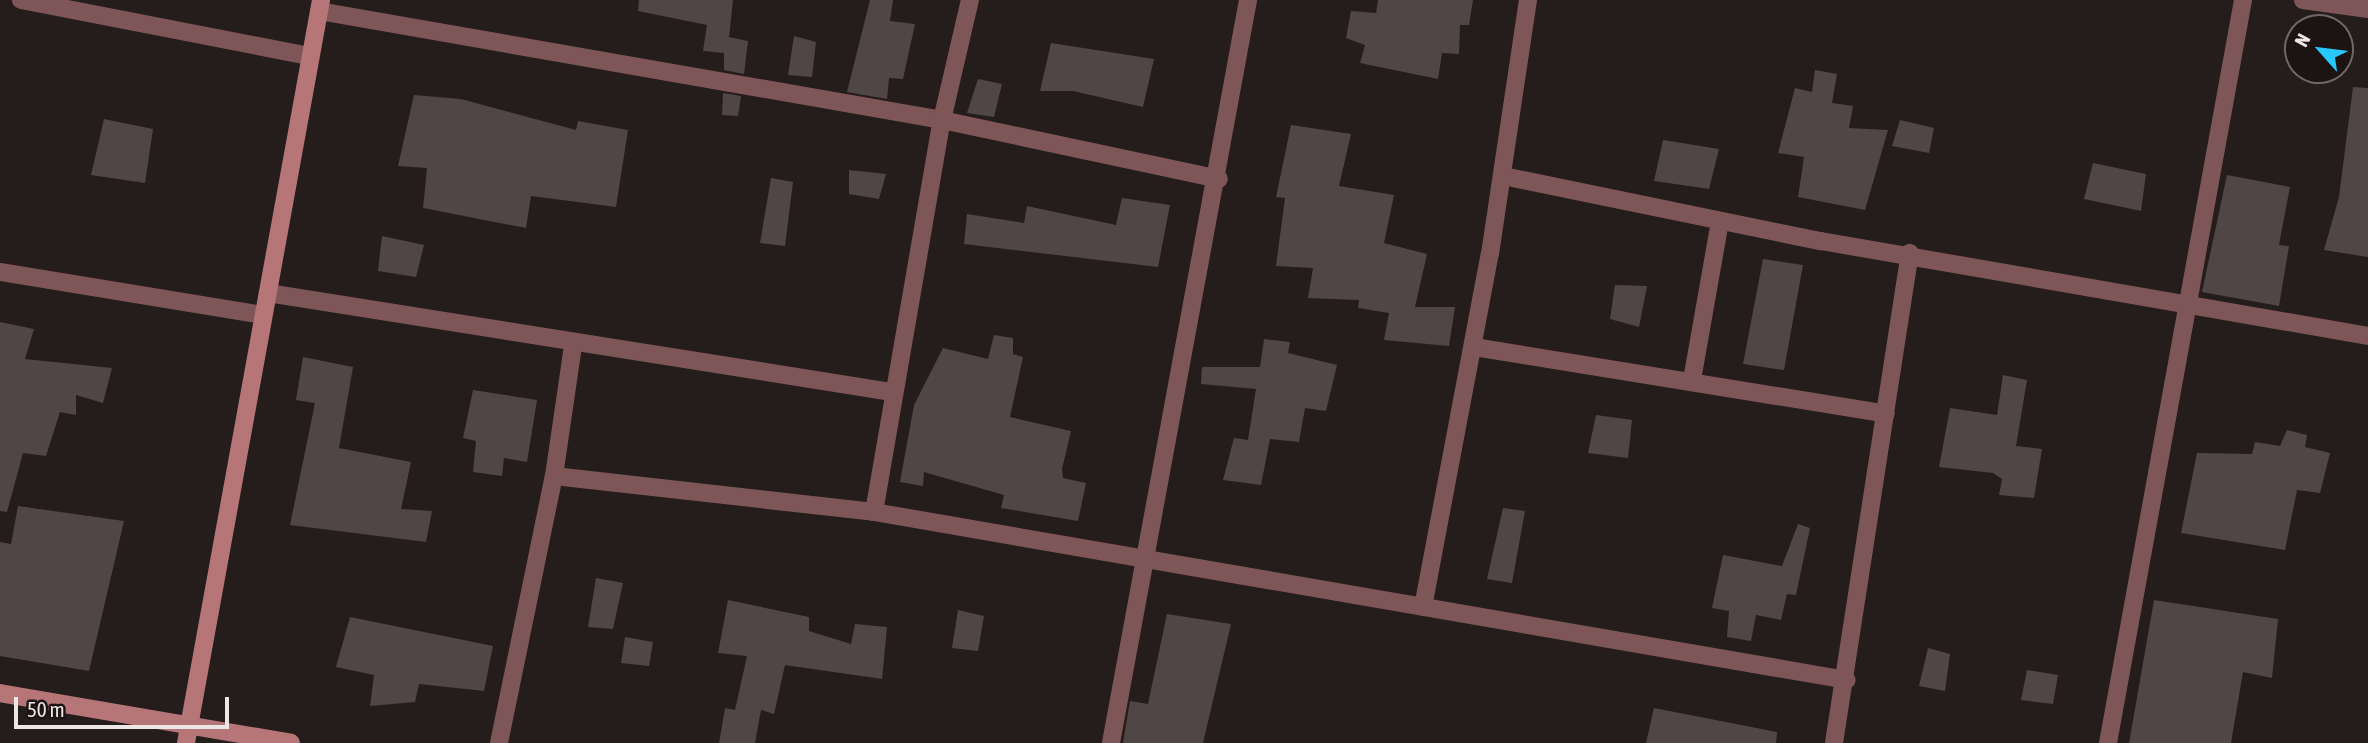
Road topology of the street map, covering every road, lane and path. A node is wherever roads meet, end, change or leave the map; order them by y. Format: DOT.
graph roads {
  1 [pos="21,0"];
  2 [pos="970,0"];
  3 [pos="1248,0"];
  4 [pos="1528,0"];
  5 [pos="2243,0"];
  6 [pos="2303,0"];
  7 [pos="320,5"];
  8 [pos="2368,9"];
  9 [pos="310,56"];
  10 [pos="942,120"];
  11 [pos="1503,176"];
  12 [pos="1219,179"];
  13 [pos="1720,221"];
  14 [pos="1910,253"];
  15 [pos="0,272"];
  16 [pos="268,293"];
  17 [pos="2189,301"];
  18 [pos="263,315"];
  19 [pos="2368,336"];
  20 [pos="573,346"];
  21 [pos="1474,348"];
  22 [pos="1692,380"];
  23 [pos="892,392"];
  24 [pos="1886,414"];
  25 [pos="554,476"];
  26 [pos="874,512"];
  27 [pos="1144,558"];
  28 [pos="1423,607"];
  29 [pos="1847,680"];
  30 [pos="0,693"];
  31 [pos="188,735"];
  32 [pos="291,743"];
  33 [pos="499,743"];
  34 [pos="1111,743"];
  35 [pos="1834,743"];
  36 [pos="2108,743"];
  1 -- 9 [label="street"];
  2 -- 10 [label="street"];
  3 -- 12 [label="street"];
  4 -- 11 [label="street"];
  5 -- 17 [label="street"];
  6 -- 8 [label="street"];
  7 -- 9 [label="street"];
  7 -- 10 [label="street"];
  9 -- 16 [label="street"];
  10 -- 12 [label="street"];
  10 -- 23 [label="street"];
  11 -- 13 [label="street"];
  11 -- 21 [label="street"];
  12 -- 27 [label="street"];
  13 -- 14 [label="street"];
  13 -- 22 [label="street"];
  14 -- 17 [label="street"];
  14 -- 24 [label="street"];
  15 -- 18 [label="street"];
  16 -- 18 [label="street"];
  16 -- 20 [label="street"];
  17 -- 19 [label="street"];
  17 -- 36 [label="street"];
  18 -- 31 [label="street"];
  20 -- 23 [label="street"];
  20 -- 25 [label="street"];
  21 -- 22 [label="street"];
  21 -- 28 [label="street"];
  22 -- 24 [label="street"];
  23 -- 26 [label="street"];
  24 -- 29 [label="street"];
  25 -- 26 [label="street"];
  25 -- 33 [label="street"];
  26 -- 27 [label="street"];
  27 -- 28 [label="street"];
  27 -- 34 [label="street"];
  28 -- 29 [label="street"];
  29 -- 35 [label="street"];
  30 -- 31 [label="street"];
  31 -- 32 [label="street"];
}
